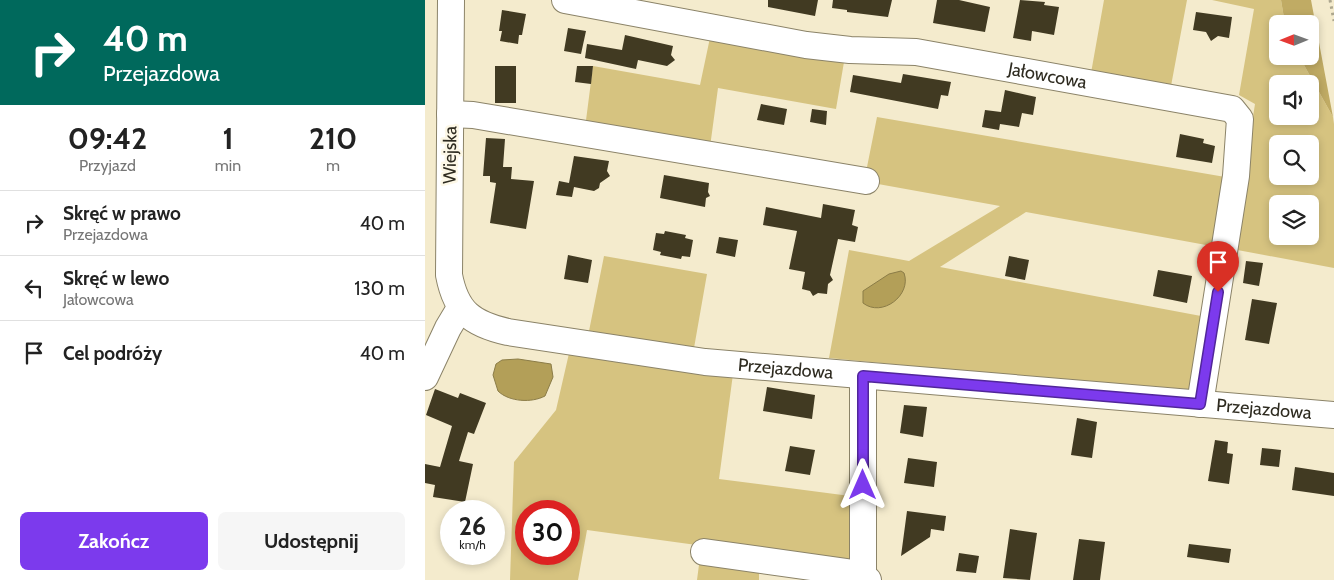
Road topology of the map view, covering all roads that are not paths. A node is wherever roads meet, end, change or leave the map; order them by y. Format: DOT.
graph roads {
  1 [pos="451,0"];
  2 [pos="565,0"];
  3 [pos="451,114"];
  4 [pos="866,181"];
  5 [pos="460,308"];
  6 [pos="863,376"];
  7 [pos="425,377"];
  8 [pos="1200,404"];
  9 [pos="1334,415"];
  10 [pos="704,552"];
  11 [pos="864,579"];
  1 -- 3 [label="street, Wiejska"];
  2 -- 8 [label="street, Jałowcowa"];
  3 -- 4 [label="street"];
  3 -- 5 [label="street, Wiejska"];
  5 -- 6 [label="street, Przejazdowa"];
  5 -- 7 [label="street"];
  6 -- 8 [label="street, Przejazdowa"];
  6 -- 11 [label="street"];
  8 -- 9 [label="street, Przejazdowa"];
  10 -- 11 [label="street"];
}
